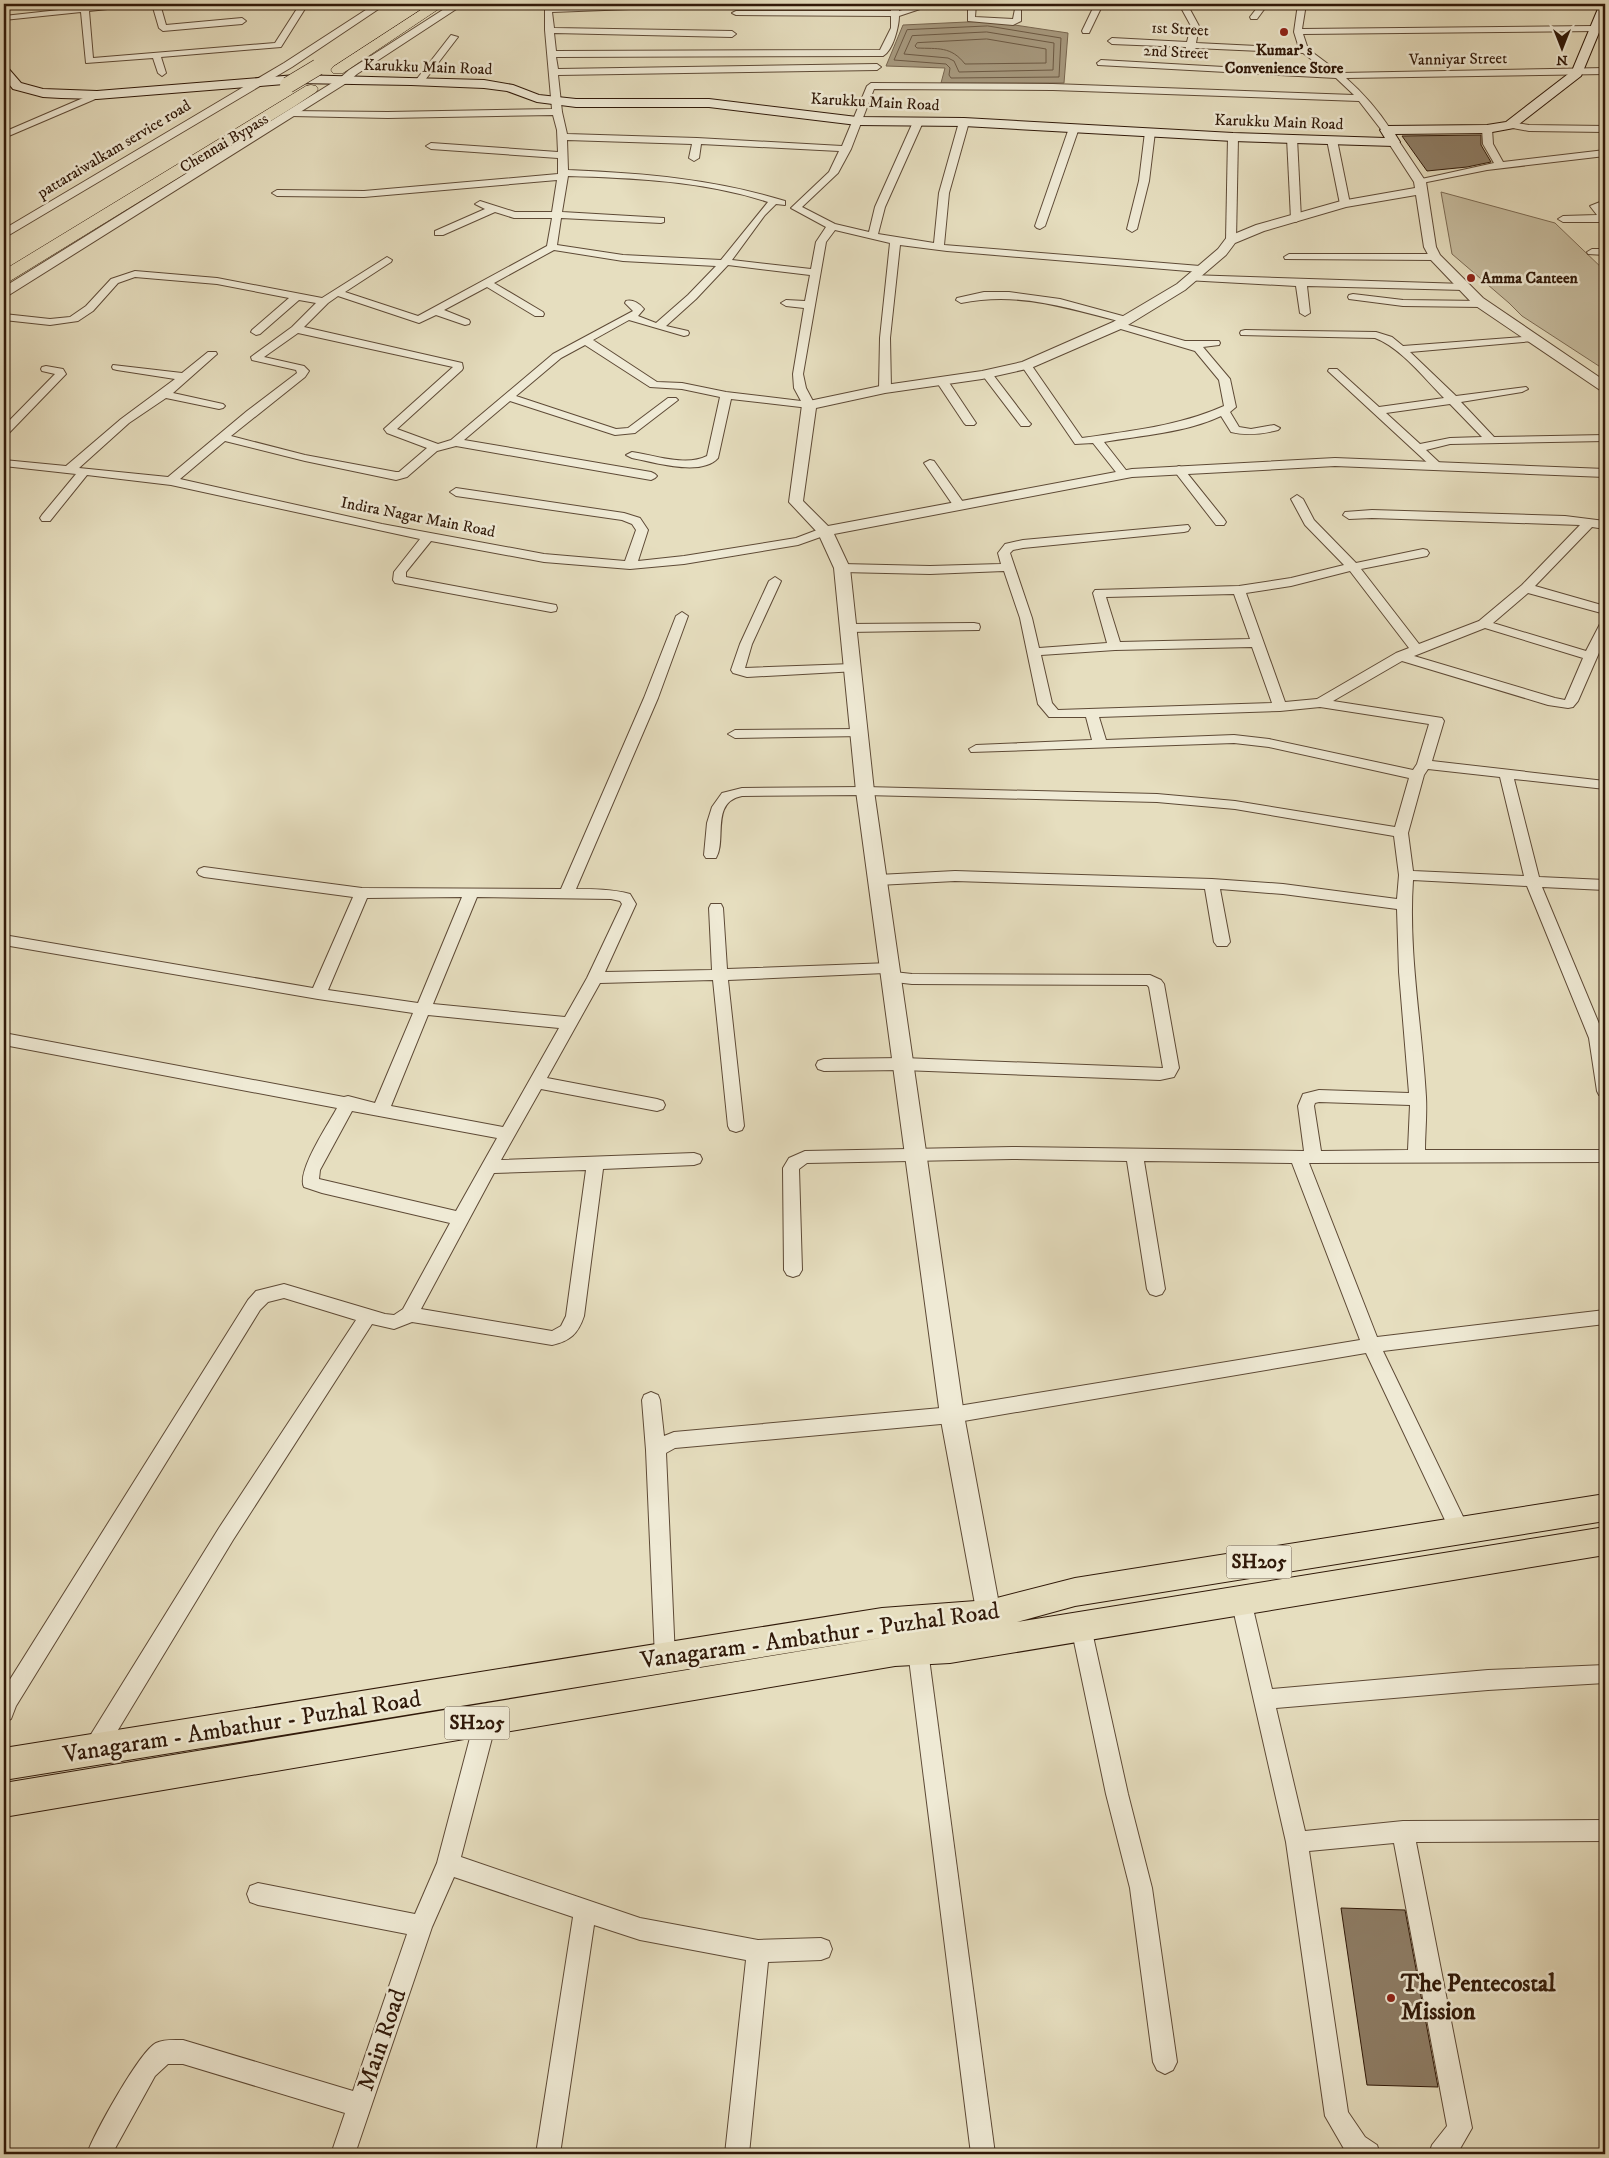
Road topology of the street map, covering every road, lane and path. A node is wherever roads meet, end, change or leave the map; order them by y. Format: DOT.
graph roads {
  1 [pos="135,4"];
  2 [pos="156,4"];
  3 [pos="304,4"];
  4 [pos="381,4"];
  5 [pos="415,4"];
  6 [pos="439,4"];
  7 [pos="459,4"];
  8 [pos="739,4"];
  9 [pos="896,4"];
  10 [pos="930,4"];
  11 [pos="972,4"];
  12 [pos="1099,4"];
  13 [pos="1183,4"];
  14 [pos="1264,4"];
  15 [pos="1302,4"];
  16 [pos="1584,4"];
  17 [pos="683,6"];
  18 [pos="1605,6"];
  19 [pos="85,9"];
  20 [pos="1018,11"];
  21 [pos="896,14"];
  22 [pos="1254,17"];
  23 [pos="4,18"];
  24 [pos="242,21"];
  25 [pos="734,24"];
  26 [pos="1594,29"];
  27 [pos="549,30"];
  28 [pos="1086,31"];
  29 [pos="1298,32"];
  30 [pos="240,37"];
  31 [pos="454,37"];
  32 [pos="1112,41"];
  33 [pos="1192,45"];
  34 [pos="239,48"];
  35 [pos="1305,51"];
  36 [pos="729,52"];
  37 [pos="883,53"];
  38 [pos="553,54"];
  39 [pos="156,55"];
  40 [pos="1101,63"];
  41 [pos="877,67"];
  42 [pos="1186,68"];
  43 [pos="1605,71"];
  44 [pos="554,72"];
  45 [pos="1595,72"];
  46 [pos="162,73"];
  47 [pos="1577,73"];
  48 [pos="341,75"];
  49 [pos="1340,76"];
  50 [pos="6,77"];
  51 [pos="419,82"];
  52 [pos="256,83"];
  53 [pos="1605,83"];
  54 [pos="871,86"];
  55 [pos="97,95"];
  56 [pos="271,96"];
  57 [pos="1361,98"];
  58 [pos="557,106"];
  59 [pos="292,113"];
  60 [pos="857,121"];
  61 [pos="918,122"];
  62 [pos="964,122"];
  63 [pos="1510,125"];
  64 [pos="1074,128"];
  65 [pos="1487,129"];
  66 [pos="1605,129"];
  67 [pos="1386,130"];
  68 [pos="1150,132"];
  69 [pos="4,135"];
  70 [pos="562,137"];
  71 [pos="1233,137"];
  72 [pos="1292,138"];
  73 [pos="1332,140"];
  74 [pos="698,141"];
  75 [pos="1394,142"];
  76 [pos="431,146"];
  77 [pos="846,149"];
  78 [pos="1605,154"];
  79 [pos="561,155"];
  80 [pos="694,158"];
  81 [pos="1500,165"];
  82 [pos="562,175"];
  83 [pos="1420,186"];
  84 [pos="277,193"];
  85 [pos="774,200"];
  86 [pos="1605,203"];
  87 [pos="480,204"];
  88 [pos="1345,204"];
  89 [pos="796,208"];
  90 [pos="493,209"];
  91 [pos="556,215"];
  92 [pos="1296,219"];
  93 [pos="1563,219"];
  94 [pos="1605,219"];
  95 [pos="661,220"];
  96 [pos="832,226"];
  97 [pos="1040,226"];
  98 [pos="1132,229"];
  99 [pos="439,233"];
  100 [pos="4,234"];
  101 [pos="873,236"];
  102 [pos="1231,240"];
  103 [pos="895,241"];
  104 [pos="552,247"];
  105 [pos="939,247"];
  106 [pos="1592,252"];
  107 [pos="1605,252"];
  108 [pos="1435,256"];
  109 [pos="1289,257"];
  110 [pos="387,260"];
  111 [pos="725,263"];
  112 [pos="815,272"];
  113 [pos="1195,273"];
  114 [pos="4,277"];
  115 [pos="487,283"];
  116 [pos="1301,283"];
  117 [pos="1464,287"];
  118 [pos="4,292"];
  119 [pos="339,293"];
  120 [pos="297,296"];
  121 [pos="1353,297"];
  122 [pos="961,300"];
  123 [pos="324,301"];
  124 [pos="630,303"];
  125 [pos="786,303"];
  126 [pos="1482,304"];
  127 [pos="810,305"];
  128 [pos="436,311"];
  129 [pos="1305,313"];
  130 [pos="539,314"];
  131 [pos="4,317"];
  132 [pos="630,317"];
  133 [pos="465,322"];
  134 [pos="1122,323"];
  135 [pos="659,326"];
  136 [pos="296,329"];
  137 [pos="256,332"];
  138 [pos="684,333"];
  139 [pos="1245,333"];
  140 [pos="1532,338"];
  141 [pos="585,340"];
  142 [pos="1215,343"];
  143 [pos="1182,344"];
  144 [pos="1401,348"];
  145 [pos="212,354"];
  146 [pos="1026,365"];
  147 [pos="117,367"];
  148 [pos="46,369"];
  149 [pos="1333,371"];
  150 [pos="987,374"];
  151 [pos="185,377"];
  152 [pos="942,381"];
  153 [pos="1605,387"];
  154 [pos="1522,388"];
  155 [pos="884,389"];
  156 [pos="164,394"];
  157 [pos="726,394"];
  158 [pos="508,397"];
  159 [pos="672,400"];
  160 [pos="1453,400"];
  161 [pos="809,405"];
  162 [pos="219,406"];
  163 [pos="1223,410"];
  164 [pos="1377,411"];
  165 [pos="970,423"];
  166 [pos="1025,424"];
  167 [pos="1274,428"];
  168 [pos="4,432"];
  169 [pos="223,437"];
  170 [pos="1095,438"];
  171 [pos="1605,438"];
  172 [pos="1491,440"];
  173 [pos="455,442"];
  174 [pos="1418,448"];
  175 [pos="433,449"];
  176 [pos="632,455"];
  177 [pos="930,463"];
  178 [pos="6,466"];
  179 [pos="1437,466"];
  180 [pos="69,470"];
  181 [pos="1179,470"];
  182 [pos="84,472"];
  183 [pos="1605,473"];
  184 [pos="1123,474"];
  185 [pos="652,476"];
  186 [pos="170,481"];
  187 [pos="456,492"];
  188 [pos="1298,499"];
  189 [pos="959,505"];
  190 [pos="1349,515"];
  191 [pos="46,518"];
  192 [pos="1220,522"];
  193 [pos="1589,523"];
  194 [pos="1605,525"];
  195 [pos="1184,528"];
  196 [pos="825,531"];
  197 [pos="428,536"];
  198 [pos="1423,553"];
  199 [pos="630,565"];
  200 [pos="1009,567"];
  201 [pos="1353,567"];
  202 [pos="842,568"];
  203 [pos="775,581"];
  204 [pos="1526,588"];
  205 [pos="1239,590"];
  206 [pos="551,608"];
  207 [pos="1605,610"];
  208 [pos="682,616"];
  209 [pos="1484,624"];
  210 [pos="974,627"];
  211 [pos="1605,627"];
  212 [pos="848,628"];
  213 [pos="1257,643"];
  214 [pos="1115,646"];
  215 [pos="1416,650"];
  216 [pos="1034,652"];
  217 [pos="1402,656"];
  218 [pos="1590,656"];
  219 [pos="852,668"];
  220 [pos="1320,703"];
  221 [pos="1280,707"];
  222 [pos="1092,714"];
  223 [pos="860,732"];
  224 [pos="735,734"];
  225 [pos="1100,744"];
  226 [pos="976,748"];
  227 [pos="1420,769"];
  228 [pos="1506,774"];
  229 [pos="1605,785"];
  230 [pos="865,791"];
  231 [pos="1402,833"];
  232 [pos="711,855"];
  233 [pos="204,872"];
  234 [pos="1406,875"];
  235 [pos="878,880"];
  236 [pos="1533,882"];
  237 [pos="1212,884"];
  238 [pos="1605,885"];
  239 [pos="472,892"];
  240 [pos="362,893"];
  241 [pos="566,894"];
  242 [pos="1404,906"];
  243 [pos="716,908"];
  244 [pos="4,940"];
  245 [pos="1222,942"];
  246 [pos="890,972"];
  247 [pos="720,975"];
  248 [pos="595,978"];
  249 [pos="318,994"];
  250 [pos="424,1009"];
  251 [pos="570,1023"];
  252 [pos="4,1038"];
  253 [pos="903,1064"];
  254 [pos="824,1065"];
  255 [pos="536,1082"];
  256 [pos="1605,1091"];
  257 [pos="1418,1099"];
  258 [pos="348,1102"];
  259 [pos="657,1105"];
  260 [pos="381,1108"];
  261 [pos="736,1126"];
  262 [pos="508,1134"];
  263 [pos="916,1154"];
  264 [pos="1134,1154"];
  265 [pos="1605,1156"];
  266 [pos="1306,1157"];
  267 [pos="1416,1157"];
  268 [pos="694,1159"];
  269 [pos="594,1163"];
  270 [pos="489,1167"];
  271 [pos="460,1219"];
  272 [pos="793,1270"];
  273 [pos="1156,1289"];
  274 [pos="409,1314"];
  275 [pos="368,1316"];
  276 [pos="1605,1317"];
  277 [pos="1371,1345"];
  278 [pos="651,1400"];
  279 [pos="952,1415"];
  280 [pos="656,1450"];
  281 [pos="1605,1506"];
  282 [pos="1459,1529"];
  283 [pos="1605,1540"];
  284 [pos="1241,1600"];
  285 [pos="989,1615"];
  286 [pos="1081,1627"];
  287 [pos="927,1639"];
  288 [pos="665,1658"];
  289 [pos="1605,1674"];
  290 [pos="494,1687"];
  291 [pos="1264,1699"];
  292 [pos="4,1712"];
  293 [pos="486,1721"];
  294 [pos="93,1751"];
  295 [pos="4,1764"];
  296 [pos="4,1800"];
  297 [pos="1605,1830"];
  298 [pos="1403,1832"];
  299 [pos="1297,1842"];
  300 [pos="448,1864"];
  301 [pos="258,1894"];
  302 [pos="586,1911"];
  303 [pos="421,1926"];
  304 [pos="821,1949"];
  305 [pos="758,1950"];
  306 [pos="1166,2062"];
  307 [pos="360,2105"];
  308 [pos="98,2154"];
  309 [pos="343,2154"];
  310 [pos="548,2154"];
  311 [pos="737,2154"];
  312 [pos="983,2154"];
  313 [pos="1368,2154"];
  314 [pos="1441,2154"];
  1 -- 19 [label="street"];
  2 -- 24 [label="street"];
  3 -- 34 [label="street"];
  4 -- 52 [label="street, pattaraiwalkam service road"];
  5 -- 56 [label="highway, Chennai Bypass, bridge"];
  6 -- 48 [label="highway, Chennai Bypass"];
  7 -- 48 [label="street"];
  8 -- 25 [label="street"];
  9 -- 21 [label="street"];
  10 -- 21 [label="street"];
  11 -- 20 [label="street"];
  12 -- 28 [label="street"];
  13 -- 33 [label="street"];
  14 -- 22 [label="street"];
  15 -- 29 [label="street"];
  16 -- 18 [label="street"];
  17 -- 27 [label="street"];
  18 -- 26 [label="main road"];
  19 -- 23 [label="street"];
  19 -- 39 [label="street"];
  21 -- 25 [label="street"];
  21 -- 37 [label="street"];
  25 -- 27 [label="street"];
  25 -- 36 [label="street"];
  26 -- 29 [label="street"];
  26 -- 47 [label="main road"];
  27 -- 38 [label="street"];
  29 -- 35 [label="street"];
  30 -- 34 [label="street"];
  31 -- 51 [label="street"];
  32 -- 33 [label="street, 1st Street"];
  33 -- 35 [label="street, 1st Street"];
  33 -- 42 [label="street"];
  34 -- 39 [label="street"];
  35 -- 49 [label="street"];
  36 -- 37 [label="street"];
  36 -- 38 [label="street"];
  37 -- 41 [label="street"];
  38 -- 44 [label="street"];
  39 -- 46 [label="street"];
  40 -- 42 [label="street, 2nd Street"];
  41 -- 44 [label="street"];
  41 -- 54 [label="street"];
  42 -- 49 [label="street, 2nd Street"];
  43 -- 45 [label="street, Vanniyar Street"];
  44 -- 58 [label="street"];
  45 -- 47 [label="street, Vanniyar Street"];
  45 -- 53 [label="street"];
  47 -- 49 [label="street, Vanniyar Street"];
  47 -- 63 [label="main road"];
  48 -- 51 [label="main road, Karukku Main Road"];
  48 -- 52 [label="main road, Karukku Main Road"];
  48 -- 59 [label="street"];
  48 -- 114 [label="highway, Chennai Bypass"];
  49 -- 57 [label="street"];
  50 -- 55 [label="main road, Karukku Main Road"];
  51 -- 58 [label="main road, Karukku Main Road"];
  52 -- 55 [label="main road, Karukku Main Road"];
  52 -- 100 [label="street, pattaraiwalkam service road"];
  54 -- 57 [label="street"];
  54 -- 60 [label="street"];
  55 -- 69 [label="street"];
  57 -- 67 [label="street"];
  58 -- 59 [label="street"];
  58 -- 60 [label="main road, Karukku Main Road"];
  58 -- 70 [label="street"];
  59 -- 118 [label="street"];
  60 -- 61 [label="main road, Karukku Main Road"];
  60 -- 77 [label="street"];
  61 -- 62 [label="main road, Karukku Main Road"];
  61 -- 101 [label="street"];
  62 -- 64 [label="main road, Karukku Main Road"];
  62 -- 105 [label="street"];
  63 -- 65 [label="main road"];
  63 -- 66 [label="street"];
  64 -- 68 [label="main road, Karukku Main Road"];
  64 -- 97 [label="street"];
  65 -- 67 [label="main road"];
  65 -- 81 [label="street"];
  67 -- 75 [label="main road"];
  68 -- 71 [label="main road, Karukku Main Road"];
  68 -- 98 [label="street"];
  70 -- 74 [label="street"];
  70 -- 79 [label="street"];
  71 -- 72 [label="main road, Karukku Main Road"];
  71 -- 102 [label="street"];
  72 -- 73 [label="main road, Karukku Main Road"];
  72 -- 92 [label="street"];
  73 -- 75 [label="main road, Karukku Main Road"];
  73 -- 88 [label="street"];
  74 -- 77 [label="street"];
  74 -- 80 [label="street"];
  75 -- 83 [label="street"];
  76 -- 79 [label="street"];
  77 -- 89 [label="street"];
  78 -- 81 [label="street"];
  79 -- 82 [label="street"];
  81 -- 83 [label="street"];
  82 -- 84 [label="street"];
  82 -- 85 [label="street"];
  82 -- 91 [label="street"];
  83 -- 88 [label="street"];
  83 -- 108 [label="street"];
  85 -- 89 [label="street"];
  85 -- 111 [label="street"];
  86 -- 94 [label="street"];
  87 -- 90 [label="street"];
  88 -- 92 [label="street"];
  89 -- 96 [label="street"];
  90 -- 91 [label="street"];
  90 -- 99 [label="street"];
  91 -- 95 [label="street"];
  91 -- 104 [label="street"];
  92 -- 102 [label="street"];
  93 -- 94 [label="street"];
  96 -- 101 [label="street"];
  96 -- 112 [label="street"];
  101 -- 103 [label="street"];
  102 -- 113 [label="street"];
  103 -- 105 [label="street"];
  103 -- 155 [label="street"];
  104 -- 111 [label="street"];
  104 -- 115 [label="street"];
  105 -- 113 [label="street"];
  106 -- 107 [label="street"];
  108 -- 109 [label="street"];
  108 -- 117 [label="street"];
  110 -- 119 [label="street"];
  111 -- 112 [label="street"];
  111 -- 135 [label="street"];
  112 -- 127 [label="street"];
  113 -- 116 [label="street"];
  113 -- 134 [label="street"];
  115 -- 128 [label="street"];
  115 -- 130 [label="street"];
  116 -- 117 [label="street"];
  116 -- 129 [label="street"];
  117 -- 126 [label="street"];
  119 -- 123 [label="street"];
  119 -- 128 [label="street"];
  120 -- 123 [label="street"];
  120 -- 131 [label="street"];
  120 -- 137 [label="street"];
  121 -- 126 [label="street"];
  122 -- 134 [label="street"];
  123 -- 136 [label="street"];
  124 -- 132 [label="street"];
  125 -- 127 [label="street"];
  126 -- 140 [label="street"];
  127 -- 161 [label="street"];
  128 -- 133 [label="street"];
  132 -- 135 [label="street"];
  132 -- 141 [label="street"];
  134 -- 143 [label="street"];
  134 -- 146 [label="street"];
  135 -- 138 [label="street"];
  136 -- 169 [label="street"];
  136 -- 175 [label="street"];
  139 -- 144 [label="street"];
  140 -- 144 [label="street"];
  140 -- 153 [label="street"];
  141 -- 157 [label="street"];
  141 -- 158 [label="street"];
  142 -- 143 [label="street"];
  143 -- 163 [label="street"];
  144 -- 160 [label="street"];
  145 -- 151 [label="street"];
  146 -- 150 [label="street"];
  146 -- 170 [label="street"];
  147 -- 151 [label="street"];
  148 -- 168 [label="street"];
  149 -- 164 [label="street"];
  150 -- 152 [label="street"];
  150 -- 166 [label="street"];
  151 -- 156 [label="street"];
  152 -- 155 [label="street"];
  152 -- 165 [label="street"];
  154 -- 160 [label="street"];
  155 -- 161 [label="street"];
  156 -- 162 [label="street"];
  156 -- 180 [label="street"];
  157 -- 161 [label="street"];
  157 -- 176 [label="street"];
  158 -- 159 [label="street"];
  158 -- 173 [label="street"];
  160 -- 164 [label="street"];
  160 -- 172 [label="street"];
  161 -- 196 [label="street"];
  163 -- 167 [label="street"];
  163 -- 170 [label="street"];
  164 -- 174 [label="street"];
  169 -- 175 [label="street"];
  169 -- 186 [label="street"];
  170 -- 184 [label="street"];
  171 -- 172 [label="street"];
  172 -- 174 [label="street"];
  173 -- 175 [label="street"];
  173 -- 185 [label="street"];
  174 -- 179 [label="street"];
  177 -- 189 [label="street"];
  178 -- 180 [label="street, Indira Nagar Main Road"];
  179 -- 181 [label="street"];
  179 -- 183 [label="street"];
  180 -- 182 [label="street, Indira Nagar Main Road"];
  181 -- 184 [label="street"];
  181 -- 192 [label="street"];
  182 -- 186 [label="street, Indira Nagar Main Road"];
  182 -- 191 [label="street"];
  184 -- 189 [label="street"];
  186 -- 197 [label="street, Indira Nagar Main Road"];
  187 -- 199 [label="street"];
  188 -- 201 [label="street"];
  189 -- 196 [label="street"];
  190 -- 193 [label="street"];
  193 -- 194 [label="street"];
  193 -- 204 [label="street"];
  195 -- 200 [label="street"];
  196 -- 199 [label="street, Indira Nagar Main Road"];
  196 -- 202 [label="street"];
  197 -- 199 [label="street, Indira Nagar Main Road"];
  197 -- 206 [label="street"];
  198 -- 201 [label="street"];
  200 -- 202 [label="street"];
  200 -- 216 [label="street"];
  201 -- 205 [label="street"];
  201 -- 215 [label="street"];
  202 -- 212 [label="street"];
  203 -- 219 [label="street"];
  204 -- 207 [label="street"];
  204 -- 209 [label="street"];
  205 -- 213 [label="street"];
  205 -- 214 [label="street"];
  208 -- 241 [label="street"];
  209 -- 215 [label="street"];
  209 -- 218 [label="street"];
  210 -- 212 [label="street"];
  211 -- 218 [label="street"];
  212 -- 219 [label="street"];
  213 -- 214 [label="street"];
  213 -- 221 [label="street"];
  214 -- 216 [label="street"];
  215 -- 217 [label="street"];
  216 -- 222 [label="street"];
  217 -- 218 [label="street"];
  217 -- 220 [label="street"];
  219 -- 223 [label="street"];
  220 -- 221 [label="street"];
  220 -- 227 [label="street"];
  221 -- 222 [label="street"];
  222 -- 225 [label="street"];
  223 -- 224 [label="street"];
  223 -- 230 [label="street"];
  225 -- 226 [label="street"];
  225 -- 227 [label="street"];
  227 -- 228 [label="street"];
  227 -- 231 [label="street"];
  228 -- 229 [label="street"];
  228 -- 236 [label="street"];
  230 -- 231 [label="street"];
  230 -- 232 [label="street"];
  230 -- 235 [label="street"];
  231 -- 234 [label="street"];
  233 -- 240 [label="street"];
  234 -- 236 [label="street"];
  234 -- 242 [label="street"];
  235 -- 237 [label="street"];
  235 -- 246 [label="street"];
  236 -- 238 [label="street"];
  236 -- 256 [label="street"];
  237 -- 242 [label="street"];
  237 -- 245 [label="street"];
  239 -- 240 [label="street"];
  239 -- 241 [label="street"];
  239 -- 250 [label="street"];
  240 -- 249 [label="street"];
  241 -- 248 [label="street"];
  242 -- 257 [label="street"];
  243 -- 247 [label="street"];
  244 -- 249 [label="street"];
  246 -- 247 [label="street"];
  246 -- 253 [label="street"];
  246 -- 253 [label="street"];
  247 -- 248 [label="street"];
  247 -- 261 [label="street"];
  248 -- 251 [label="street"];
  249 -- 250 [label="street"];
  250 -- 251 [label="street"];
  250 -- 260 [label="street"];
  251 -- 255 [label="street"];
  252 -- 258 [label="street"];
  253 -- 254 [label="street"];
  253 -- 263 [label="street"];
  255 -- 259 [label="street"];
  255 -- 262 [label="street"];
  257 -- 266 [label="street"];
  257 -- 267 [label="street"];
  258 -- 260 [label="street"];
  258 -- 271 [label="street"];
  260 -- 262 [label="street"];
  262 -- 270 [label="street"];
  263 -- 264 [label="street"];
  263 -- 272 [label="street"];
  263 -- 279 [label="street"];
  264 -- 266 [label="street"];
  264 -- 273 [label="street"];
  265 -- 267 [label="street"];
  266 -- 267 [label="street"];
  266 -- 277 [label="street"];
  268 -- 269 [label="street"];
  269 -- 270 [label="street"];
  269 -- 274 [label="street"];
  270 -- 271 [label="street"];
  271 -- 274 [label="street"];
  274 -- 275 [label="street"];
  275 -- 292 [label="street"];
  275 -- 294 [label="street"];
  276 -- 277 [label="street"];
  277 -- 279 [label="street"];
  277 -- 282 [label="street"];
  278 -- 280 [label="street"];
  279 -- 280 [label="street"];
  279 -- 285 [label="street"];
  280 -- 288 [label="street"];
  281 -- 282 [label="main road, Vanagaram - Ambathur - Puzhal Road / SH205"];
  282 -- 285 [label="main road, Vanagaram - Ambathur - Puzhal Road / SH205"];
  283 -- 284 [label="main road"];
  284 -- 286 [label="main road"];
  284 -- 291 [label="street"];
  285 -- 287 [label="main road, Vanagaram - Ambathur - Puzhal Road / SH205"];
  286 -- 287 [label="main road"];
  286 -- 306 [label="street"];
  287 -- 288 [label="main road, Vanagaram - Ambathur - Puzhal Road / SH205"];
  287 -- 293 [label="main road, Vanagaram - Ambathur - Puzhal Road / SH205"];
  287 -- 312 [label="street"];
  288 -- 290 [label="main road, Vanagaram - Ambathur - Puzhal Road / SH205"];
  289 -- 291 [label="street"];
  290 -- 293 [label="street, Main Road"];
  290 -- 294 [label="main road, Vanagaram - Ambathur - Puzhal Road / SH205"];
  291 -- 299 [label="street"];
  293 -- 296 [label="main road, Vanagaram - Ambathur - Puzhal Road / SH205"];
  293 -- 300 [label="street, Main Road"];
  294 -- 295 [label="main road, Vanagaram - Ambathur - Puzhal Road / SH205"];
  297 -- 298 [label="street"];
  298 -- 299 [label="street"];
  298 -- 314 [label="street"];
  299 -- 313 [label="street"];
  300 -- 302 [label="street"];
  300 -- 303 [label="street, Main Road"];
  301 -- 303 [label="street"];
  302 -- 305 [label="street"];
  302 -- 310 [label="street"];
  303 -- 307 [label="street, Main Road"];
  304 -- 305 [label="street"];
  305 -- 311 [label="street"];
  307 -- 308 [label="street"];
  307 -- 309 [label="street, Main Road"];
}
